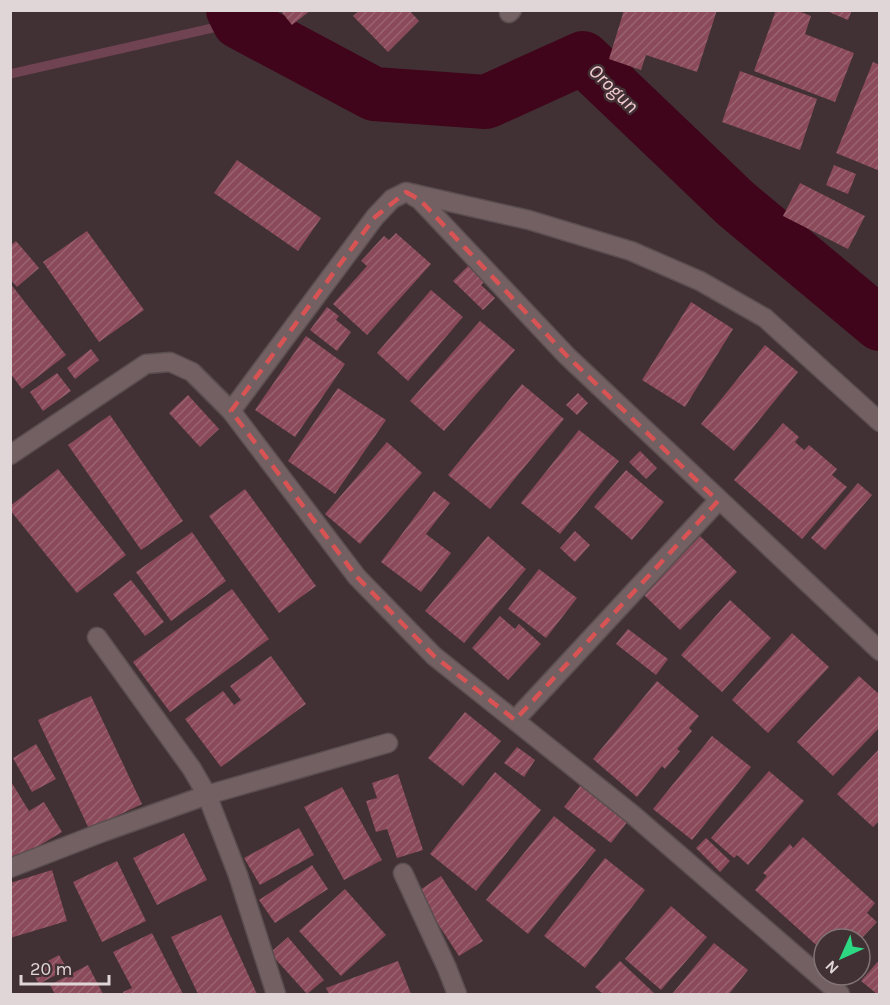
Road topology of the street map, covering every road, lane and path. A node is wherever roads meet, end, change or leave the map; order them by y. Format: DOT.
graph roads {
  1 [pos="406,192"];
  2 [pos="231,411"];
  3 [pos="879,422"];
  4 [pos="10,455"];
  5 [pos="718,501"];
  6 [pos="97,637"];
  7 [pos="879,651"];
  8 [pos="514,720"];
  9 [pos="388,743"];
  10 [pos="207,795"];
  11 [pos="10,868"];
  12 [pos="403,873"];
  13 [pos="276,994"];
  14 [pos="457,994"];
  15 [pos="840,994"];
  1 -- 2 [label="street"];
  1 -- 3 [label="street"];
  1 -- 5 [label="street"];
  2 -- 4 [label="street"];
  2 -- 8 [label="street"];
  5 -- 7 [label="street"];
  5 -- 8 [label="street"];
  6 -- 10 [label="street"];
  8 -- 15 [label="street"];
  9 -- 10 [label="street"];
  10 -- 11 [label="street"];
  10 -- 13 [label="street"];
  12 -- 14 [label="street"];
}
